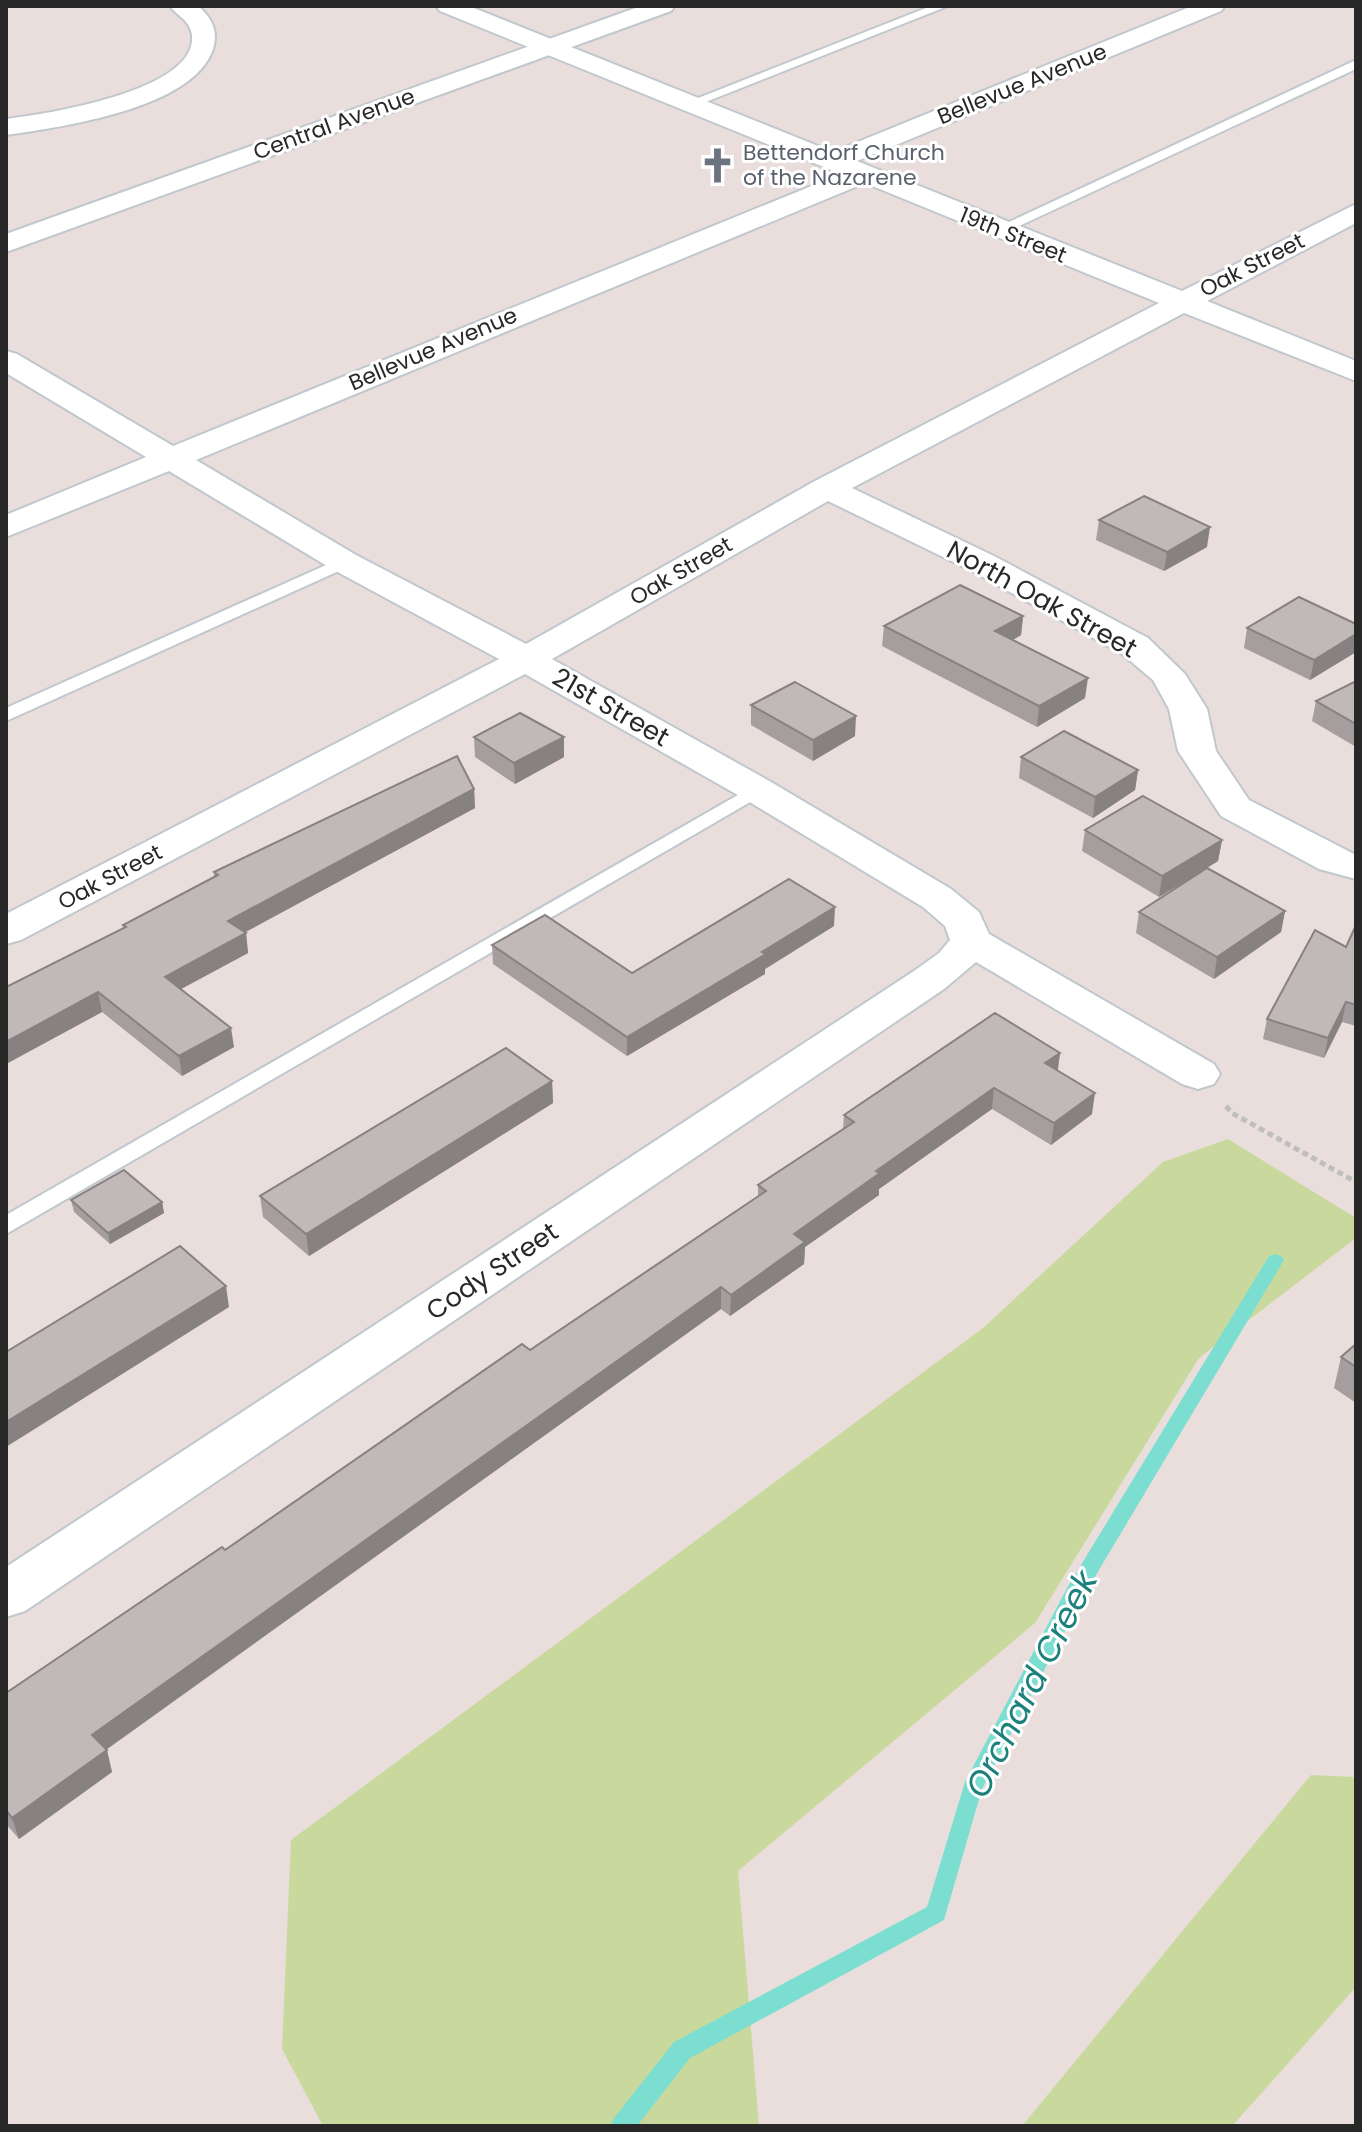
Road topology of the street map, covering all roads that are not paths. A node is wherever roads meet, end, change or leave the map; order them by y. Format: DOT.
graph roads {
  1 [pos="182,6"];
  2 [pos="448,6"];
  3 [pos="663,6"];
  4 [pos="942,6"];
  5 [pos="1213,6"];
  6 [pos="548,46"];
  7 [pos="1356,64"];
  8 [pos="689,104"];
  9 [pos="6,127"];
  10 [pos="832,162"];
  11 [pos="862,175"];
  12 [pos="1356,212"];
  13 [pos="999,230"];
  14 [pos="6,244"];
  15 [pos="1180,302"];
  16 [pos="10,366"];
  17 [pos="1356,372"];
  18 [pos="174,458"];
  19 [pos="827,488"];
  20 [pos="6,527"];
  21 [pos="344,562"];
  22 [pos="526,659"];
  23 [pos="6,715"];
  24 [pos="757,790"];
  25 [pos="1356,867"];
  26 [pos="6,931"];
  27 [pos="971,941"];
  28 [pos="1198,1074"];
  29 [pos="6,1226"];
  30 [pos="6,1595"];
  1 -- 9 [label="street"];
  2 -- 6 [label="street, 19th Street"];
  3 -- 6 [label="street, Central Avenue"];
  4 -- 8 [label="lane"];
  5 -- 10 [label="street, Bellevue Avenue"];
  6 -- 8 [label="street, 19th Street"];
  6 -- 14 [label="street, Central Avenue"];
  7 -- 13 [label="lane"];
  8 -- 10 [label="street, 19th Street"];
  10 -- 11 [label="street, 19th Street"];
  11 -- 13 [label="street, 19th Street"];
  11 -- 18 [label="street, Bellevue Avenue"];
  12 -- 15 [label="street, Oak Street"];
  13 -- 15 [label="street, 19th Street"];
  15 -- 17 [label="street, 19th Street"];
  15 -- 19 [label="street, Oak Street"];
  16 -- 18 [label="street, 21st Street"];
  18 -- 20 [label="street, Bellevue Avenue"];
  18 -- 21 [label="street, 21st Street"];
  19 -- 22 [label="street, Oak Street"];
  19 -- 25 [label="street, North Oak Street"];
  21 -- 22 [label="street, 21st Street"];
  21 -- 23 [label="lane"];
  22 -- 24 [label="street, 21st Street"];
  22 -- 26 [label="street, Oak Street"];
  24 -- 27 [label="street, 21st Street"];
  24 -- 29 [label="lane"];
  27 -- 28 [label="street, 21st Street"];
  27 -- 30 [label="street, Cody Street"];
}
